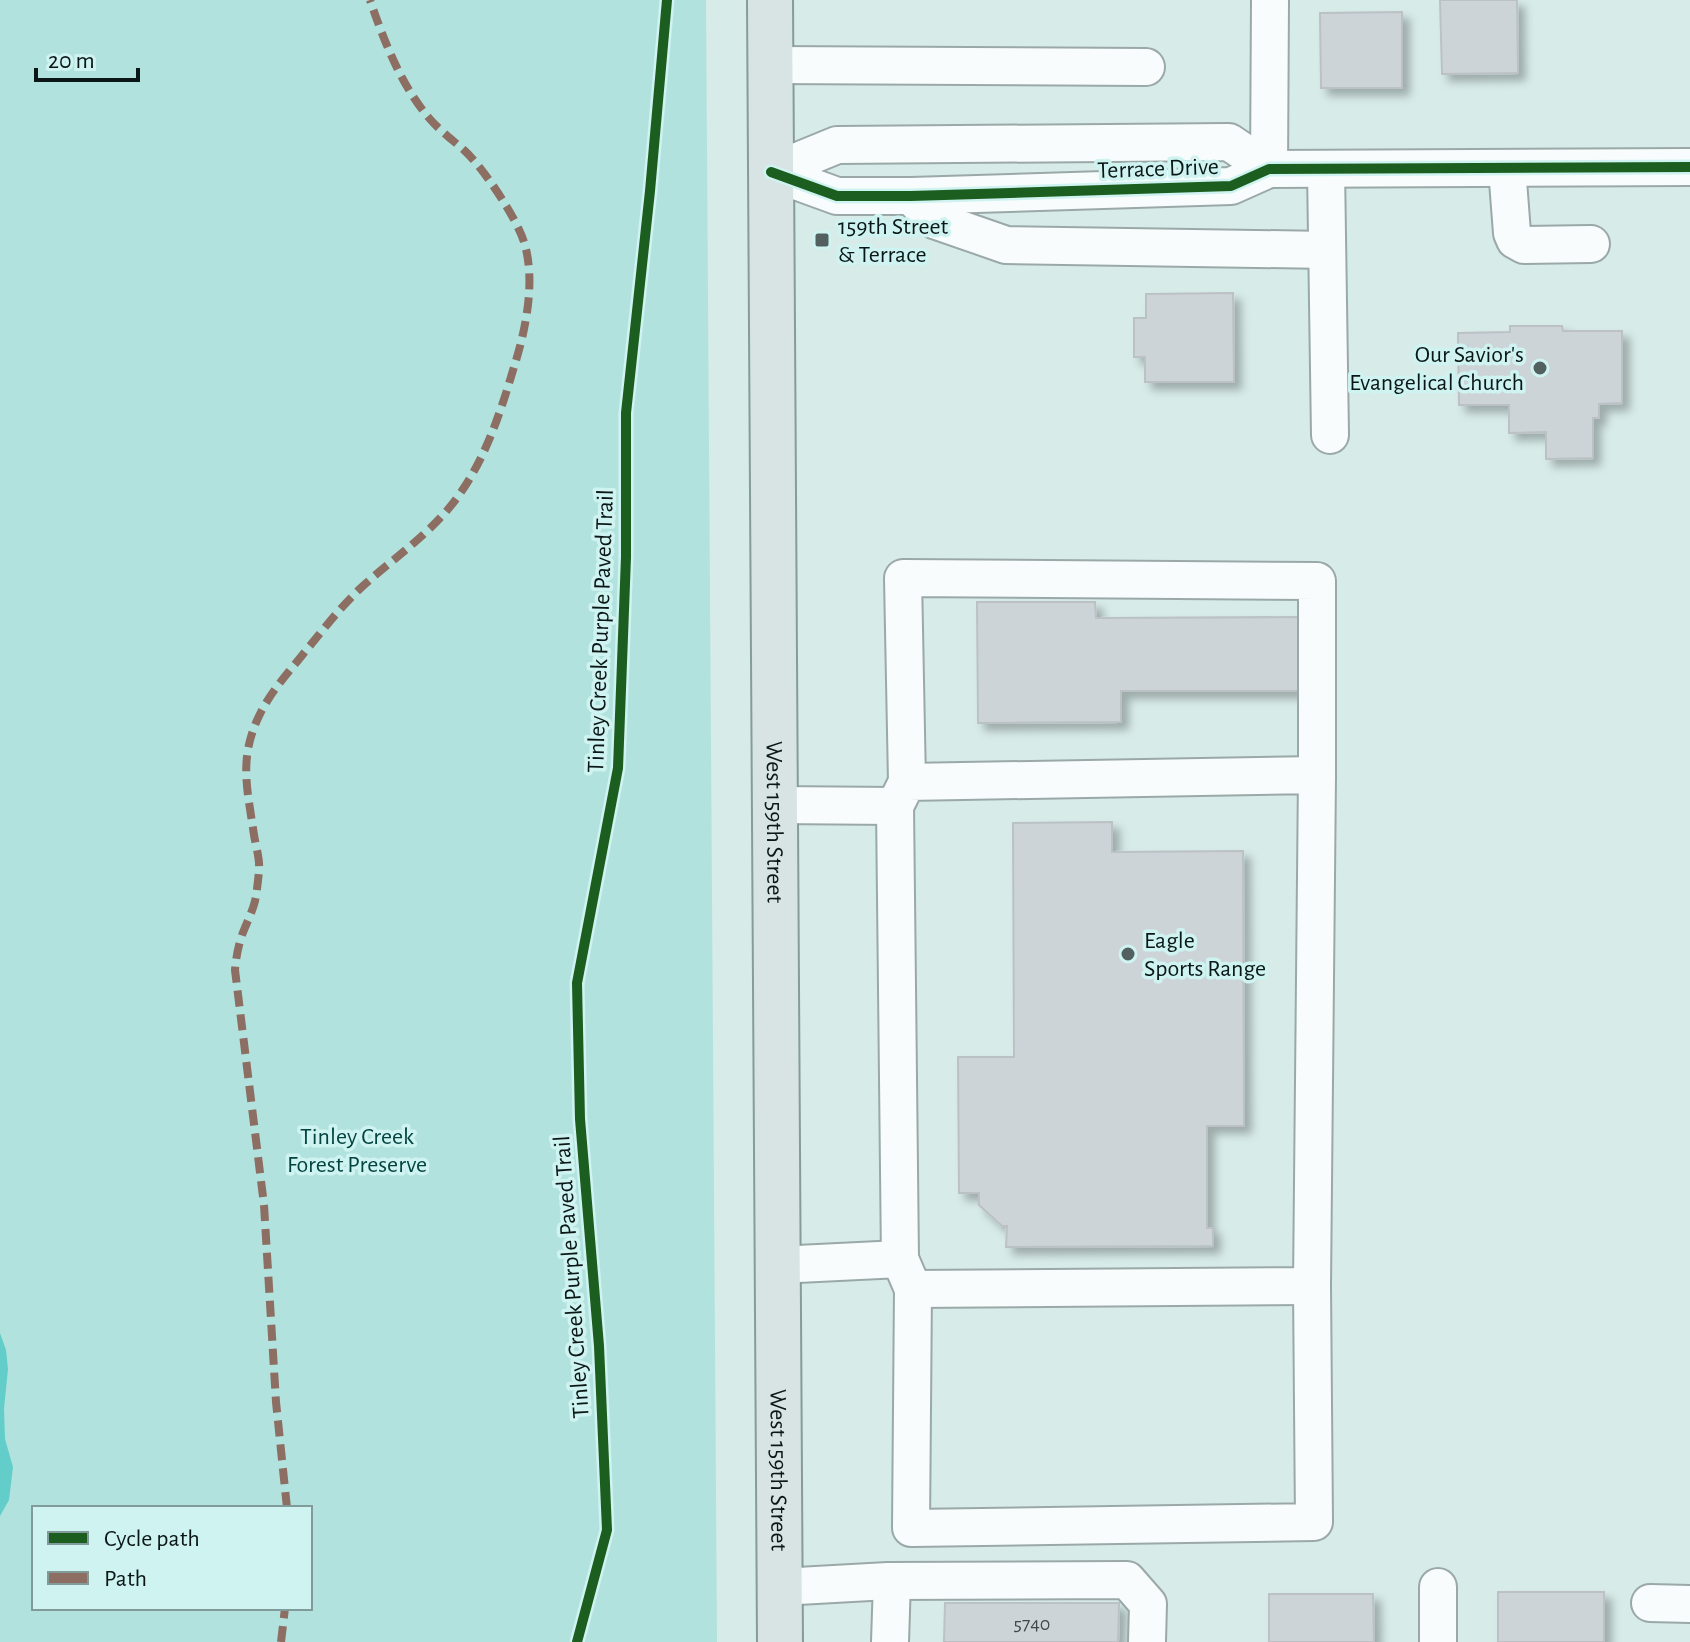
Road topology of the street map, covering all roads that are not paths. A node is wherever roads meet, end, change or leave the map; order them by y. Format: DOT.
graph roads {
  1 [pos="770,0"];
  2 [pos="1270,0"];
  3 [pos="770,65"];
  4 [pos="1146,67"];
  5 [pos="1690,167"];
  6 [pos="1507,168"];
  7 [pos="1269,169"];
  8 [pos="1326,169"];
  9 [pos="771,172"];
  10 [pos="911,196"];
  11 [pos="1591,244"];
  12 [pos="1327,250"];
  13 [pos="1330,435"];
  14 [pos="1317,775"];
  15 [pos="901,794"];
  16 [pos="775,805"];
  17 [pos="777,1265"];
  18 [pos="906,1274"];
  19 [pos="1312,1286"];
  20 [pos="892,1581"];
  21 [pos="780,1587"];
  22 [pos="1438,1587"];
  23 [pos="1650,1603"];
  24 [pos="1690,1604"];
  25 [pos="780,1642"];
  26 [pos="890,1642"];
  27 [pos="1147,1642"];
  28 [pos="1438,1642"];
  1 -- 3 [label="main road, West 159th Street"];
  2 -- 7 [label="street"];
  3 -- 4 [label="street"];
  3 -- 9 [label="main road, West 159th Street"];
  5 -- 6 [label="street, Terrace Drive"];
  6 -- 8 [label="street, Terrace Drive"];
  6 -- 11 [label="street"];
  7 -- 8 [label="street, Terrace Drive"];
  7 -- 9 [label="street, Terrace Drive"];
  7 -- 10 [label="street, Terrace Drive"];
  8 -- 12 [label="street"];
  9 -- 10 [label="street, Terrace Drive"];
  9 -- 16 [label="main road, West 159th Street"];
  10 -- 12 [label="street"];
  12 -- 13 [label="street"];
  14 -- 15 [label="street"];
  14 -- 15 [label="street"];
  14 -- 19 [label="street"];
  15 -- 16 [label="street"];
  15 -- 18 [label="street"];
  16 -- 17 [label="main road, West 159th Street"];
  17 -- 18 [label="street"];
  17 -- 21 [label="main road, West 159th Street"];
  18 -- 19 [label="street"];
  18 -- 19 [label="street"];
  20 -- 21 [label="street"];
  20 -- 26 [label="street"];
  20 -- 27 [label="street"];
  21 -- 25 [label="main road, West 159th Street"];
  22 -- 28 [label="street"];
  23 -- 24 [label="street"];
}
